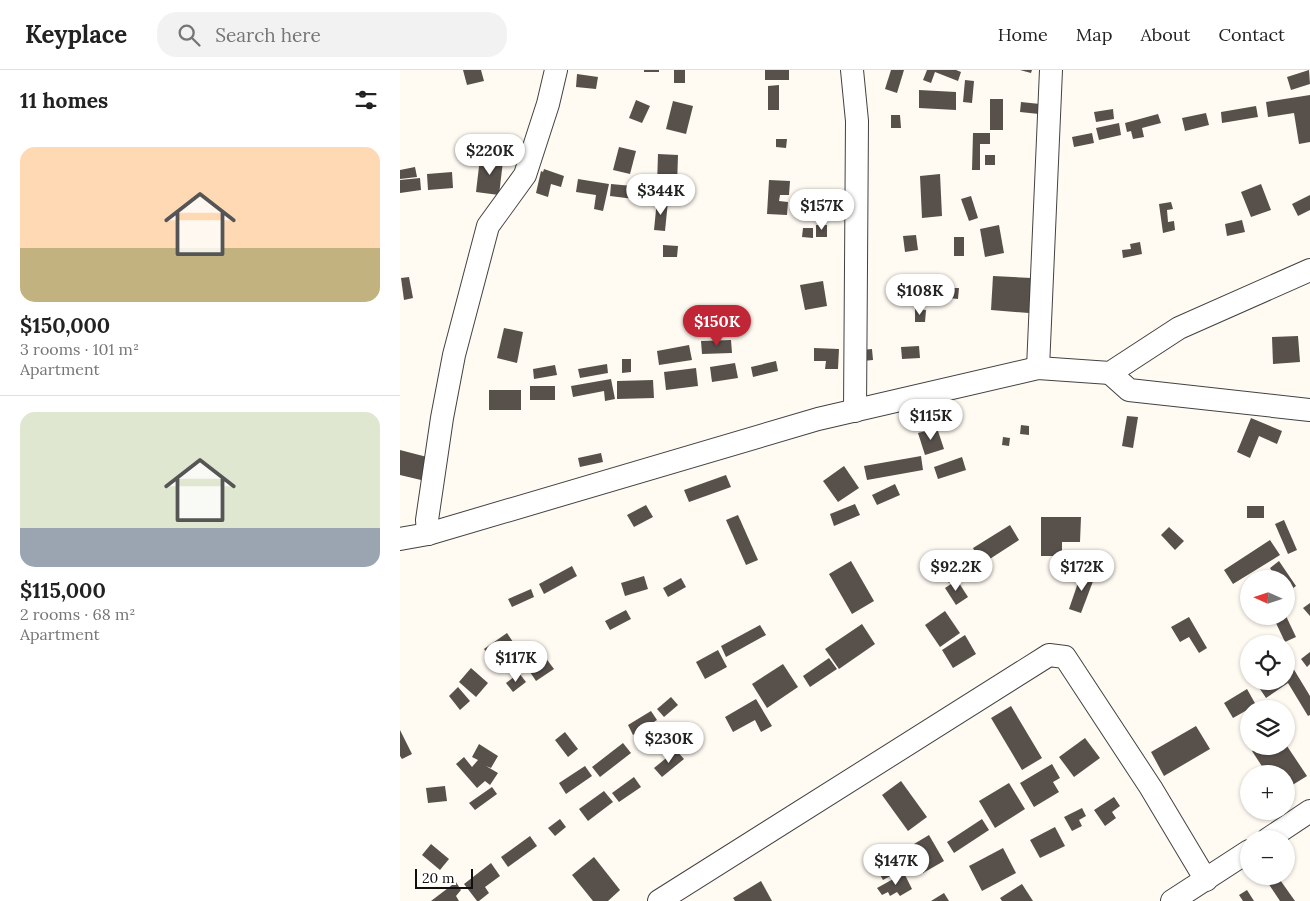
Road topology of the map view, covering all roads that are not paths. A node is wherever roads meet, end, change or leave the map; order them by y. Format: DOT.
graph roads {
  1 [pos="556,70"];
  2 [pos="852,70"];
  3 [pos="1051,70"];
  4 [pos="1310,270"];
  5 [pos="1038,368"];
  6 [pos="1110,373"];
  7 [pos="1310,410"];
  8 [pos="855,411"];
  9 [pos="428,534"];
  10 [pos="400,539"];
  11 [pos="1310,811"];
  12 [pos="1282,830"];
  13 [pos="1240,857"];
  14 [pos="1206,880"];
  15 [pos="659,901"];
  16 [pos="1172,901"];
  1 -- 9 [label="street"];
  2 -- 8 [label="street"];
  3 -- 5 [label="street"];
  4 -- 6 [label="street"];
  5 -- 6 [label="street"];
  5 -- 8 [label="street"];
  6 -- 7 [label="street"];
  8 -- 9 [label="street"];
  9 -- 10 [label="street"];
  11 -- 12 [label="street"];
  13 -- 14 [label="street"];
  14 -- 15 [label="street"];
  14 -- 16 [label="street"];
}
